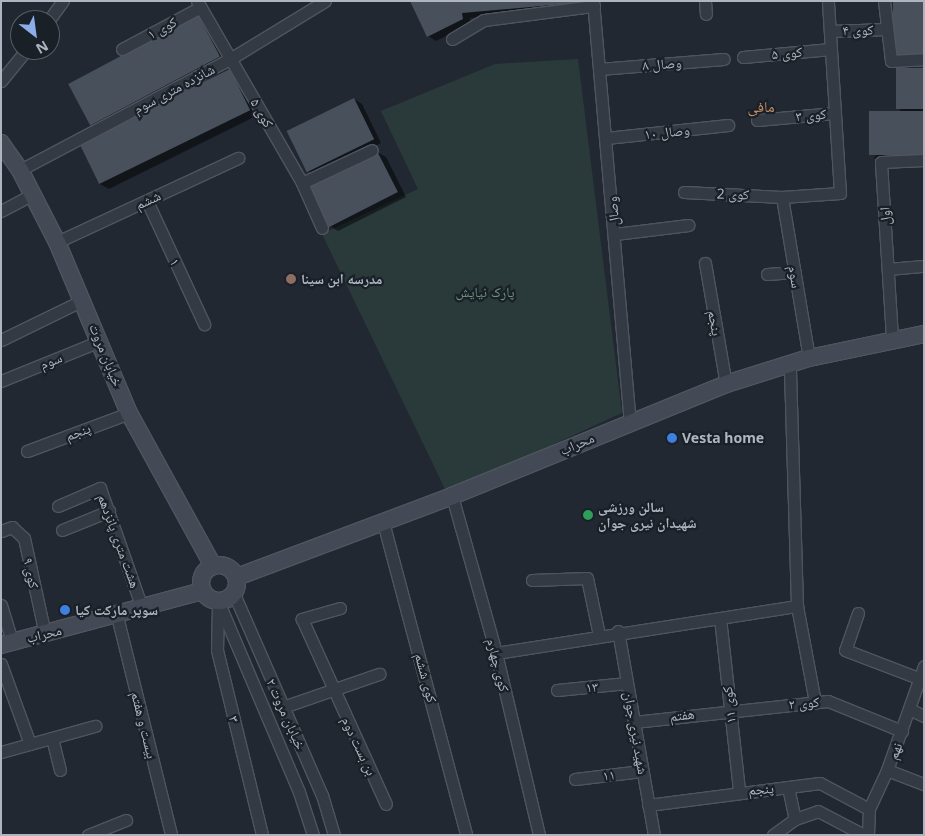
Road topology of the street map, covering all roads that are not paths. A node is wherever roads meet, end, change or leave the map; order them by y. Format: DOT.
graph roads {
  1 [pos="325,1"];
  2 [pos="705,1"];
  3 [pos="828,1"];
  4 [pos="884,1"];
  5 [pos="199,4"];
  6 [pos="593,4"];
  7 [pos="706,14"];
  8 [pos="887,30"];
  9 [pos="830,31"];
  10 [pos="452,39"];
  11 [pos="122,49"];
  12 [pos="831,49"];
  13 [pos="743,57"];
  14 [pos="230,59"];
  15 [pos="724,59"];
  16 [pos="924,59"];
  17 [pos="18,60"];
  18 [pos="600,69"];
  19 [pos="1,81"];
  20 [pos="835,113"];
  21 [pos="757,120"];
  22 [pos="728,125"];
  23 [pos="606,138"];
  24 [pos="1,143"];
  25 [pos="372,150"];
  26 [pos="238,158"];
  27 [pos="924,160"];
  28 [pos="20,170"];
  29 [pos="302,183"];
  30 [pos="684,192"];
  31 [pos="33,194"];
  32 [pos="782,196"];
  33 [pos="147,201"];
  34 [pos="1,211"];
  35 [pos="688,225"];
  36 [pos="322,228"];
  37 [pos="615,234"];
  38 [pos="57,242"];
  39 [pos="705,264"];
  40 [pos="924,266"];
  41 [pos="888,269"];
  42 [pos="795,272"];
  43 [pos="766,274"];
  44 [pos="83,300"];
  45 [pos="204,324"];
  46 [pos="924,334"];
  47 [pos="892,338"];
  48 [pos="1,340"];
  49 [pos="100,341"];
  50 [pos="809,358"];
  51 [pos="790,364"];
  52 [pos="1,381"];
  53 [pos="726,384"];
  54 [pos="129,413"];
  55 [pos="630,422"];
  56 [pos="27,452"];
  57 [pos="452,496"];
  58 [pos="58,506"];
  59 [pos="109,511"];
  60 [pos="383,522"];
  61 [pos="62,530"];
  62 [pos="1,531"];
  63 [pos="213,566"];
  64 [pos="237,577"];
  65 [pos="532,580"];
  66 [pos="203,591"];
  67 [pos="234,594"];
  68 [pos="218,601"];
  69 [pos="1,606"];
  70 [pos="797,606"];
  71 [pos="142,608"];
  72 [pos="340,608"];
  73 [pos="858,613"];
  74 [pos="117,616"];
  75 [pos="720,618"];
  76 [pos="618,631"];
  77 [pos="45,634"];
  78 [pos="599,635"];
  79 [pos="6,644"];
  80 [pos="496,652"];
  81 [pos="1,664"];
  82 [pos="924,666"];
  83 [pos="379,674"];
  84 [pos="918,678"];
  85 [pos="627,683"];
  86 [pos="333,688"];
  87 [pos="558,690"];
  88 [pos="815,702"];
  89 [pos="283,707"];
  90 [pos="730,709"];
  91 [pos="909,709"];
  92 [pos="924,716"];
  93 [pos="634,722"];
  94 [pos="96,726"];
  95 [pos="902,732"];
  96 [pos="52,738"];
  97 [pos="30,744"];
  98 [pos="1,752"];
  99 [pos="60,770"];
  100 [pos="887,770"];
  101 [pos="642,771"];
  102 [pos="575,779"];
  103 [pos="924,784"];
  104 [pos="788,787"];
  105 [pos="739,791"];
  106 [pos="386,804"];
  107 [pos="648,804"];
  108 [pos="869,809"];
  109 [pos="795,819"];
  110 [pos="126,820"];
  111 [pos="88,835"];
  112 [pos="171,835"];
  113 [pos="262,835"];
  114 [pos="313,835"];
  115 [pos="334,835"];
  116 [pos="466,835"];
  117 [pos="539,835"];
  118 [pos="654,835"];
  119 [pos="773,835"];
  120 [pos="864,835"];
  121 [pos="868,835"];
  1 -- 14 [label="street, شانزده متری سوم"];
  2 -- 7 [label="street"];
  3 -- 9 [label="street"];
  4 -- 8 [label="street"];
  5 -- 11 [label="street, کوی ۱"];
  5 -- 14 [label="street, کوی ۵"];
  6 -- 10 [label="street"];
  6 -- 18 [label="street, وصال"];
  8 -- 9 [label="street, کوی ۴"];
  8 -- 16 [label="street"];
  9 -- 12 [label="street"];
  12 -- 13 [label="street, کوی ۵"];
  12 -- 20 [label="street"];
  14 -- 28 [label="street, شانزده متری سوم"];
  14 -- 29 [label="street, کوی ۵"];
  15 -- 18 [label="street, وصال ۸"];
  17 -- 19 [label="street"];
  18 -- 23 [label="street, وصال"];
  20 -- 21 [label="street, کوی ۳"];
  20 -- 32 [label="street, کوی 2"];
  22 -- 23 [label="street, وصال ۱۰"];
  23 -- 37 [label="street, وصال"];
  24 -- 28 [label="street, خیابان مروت"];
  25 -- 29 [label="street"];
  26 -- 33 [label="street, ششم"];
  27 -- 41 [label="street, اول"];
  28 -- 31 [label="street, خیابان مروت"];
  29 -- 36 [label="street, کوی ۵"];
  30 -- 32 [label="street, کوی 2"];
  31 -- 34 [label="street"];
  31 -- 38 [label="street, خیابان مروت"];
  32 -- 42 [label="street, سوم"];
  33 -- 38 [label="street, ششم"];
  33 -- 45 [label="street, ۱"];
  35 -- 37 [label="street"];
  37 -- 55 [label="street, وصال"];
  38 -- 44 [label="street, خیابان مروت"];
  39 -- 53 [label="street, پنجم"];
  40 -- 41 [label="street"];
  41 -- 47 [label="street, اول"];
  42 -- 43 [label="street"];
  42 -- 50 [label="street, سوم"];
  44 -- 48 [label="street"];
  44 -- 49 [label="street, خیابان مروت"];
  46 -- 47 [label="street, محراب"];
  47 -- 50 [label="street, محراب"];
  49 -- 52 [label="street, سوم"];
  49 -- 54 [label="street, خیابان مروت"];
  50 -- 51 [label="street, محراب"];
  51 -- 53 [label="street, محراب"];
  51 -- 70 [label="street"];
  53 -- 55 [label="street, محراب"];
  54 -- 56 [label="street, پنجم"];
  54 -- 63 [label="street, خیابان مروت"];
  55 -- 57 [label="street, محراب"];
  57 -- 60 [label="street, محراب"];
  57 -- 80 [label="street, کوی چهارم"];
  58 -- 59 [label="street, هشت متری پانزدهم"];
  59 -- 61 [label="street"];
  59 -- 71 [label="street, هشت متری پانزدهم"];
  60 -- 64 [label="street, محراب"];
  60 -- 116 [label="street, کوی ششم"];
  62 -- 77 [label="street, کوی ۹"];
  63 -- 64 [label="street"];
  63 -- 66 [label="street"];
  64 -- 67 [label="street"];
  65 -- 78 [label="street"];
  66 -- 68 [label="street"];
  66 -- 71 [label="street, محراب"];
  67 -- 68 [label="street"];
  67 -- 89 [label="street, خیابان مروت ۲"];
  68 -- 113 [label="street, ۳"];
  68 -- 114 [label="street, خیابان مروت ۲"];
  69 -- 79 [label="street"];
  70 -- 75 [label="street"];
  70 -- 88 [label="street"];
  71 -- 74 [label="street, محراب"];
  72 -- 86 [label="street, بن بست دوم"];
  73 -- 84 [label="street"];
  74 -- 77 [label="street, محراب"];
  74 -- 112 [label="street, بیست و هفتم"];
  75 -- 76 [label="street"];
  75 -- 90 [label="street, کوی ۱۱"];
  76 -- 78 [label="street"];
  76 -- 85 [label="street, شهید نیری جوان"];
  77 -- 79 [label="street, محراب"];
  78 -- 80 [label="street"];
  80 -- 117 [label="street, کوی چهارم"];
  81 -- 97 [label="street"];
  82 -- 84 [label="street, نهم"];
  83 -- 86 [label="street"];
  84 -- 91 [label="street, نهم"];
  85 -- 87 [label="street, ۱۳"];
  85 -- 93 [label="street, شهید نیری جوان"];
  86 -- 89 [label="street"];
  86 -- 106 [label="street, بن بست دوم"];
  88 -- 90 [label="street, کوی ۲"];
  88 -- 95 [label="street, کوی ۲"];
  89 -- 115 [label="street, خیابان مروت ۲"];
  90 -- 93 [label="street, هفتم"];
  90 -- 105 [label="street, کوی ۱۱"];
  91 -- 92 [label="street"];
  91 -- 95 [label="street, نهم"];
  93 -- 101 [label="street, شهید نیری جوان"];
  94 -- 96 [label="street"];
  95 -- 100 [label="street, نهم"];
  96 -- 97 [label="street"];
  96 -- 99 [label="street"];
  97 -- 98 [label="street"];
  100 -- 103 [label="street"];
  100 -- 108 [label="street, نهم"];
  101 -- 102 [label="street, ۱۱"];
  101 -- 107 [label="street, شهید نیری جوان"];
  104 -- 105 [label="street, پنجم"];
  104 -- 108 [label="street, پنجم"];
  104 -- 109 [label="street"];
  105 -- 107 [label="street, پنجم"];
  107 -- 118 [label="street, شهید نیری جوان"];
  108 -- 121 [label="street, نهم"];
  109 -- 119 [label="street"];
  109 -- 120 [label="street"];
  110 -- 111 [label="street"];
}
